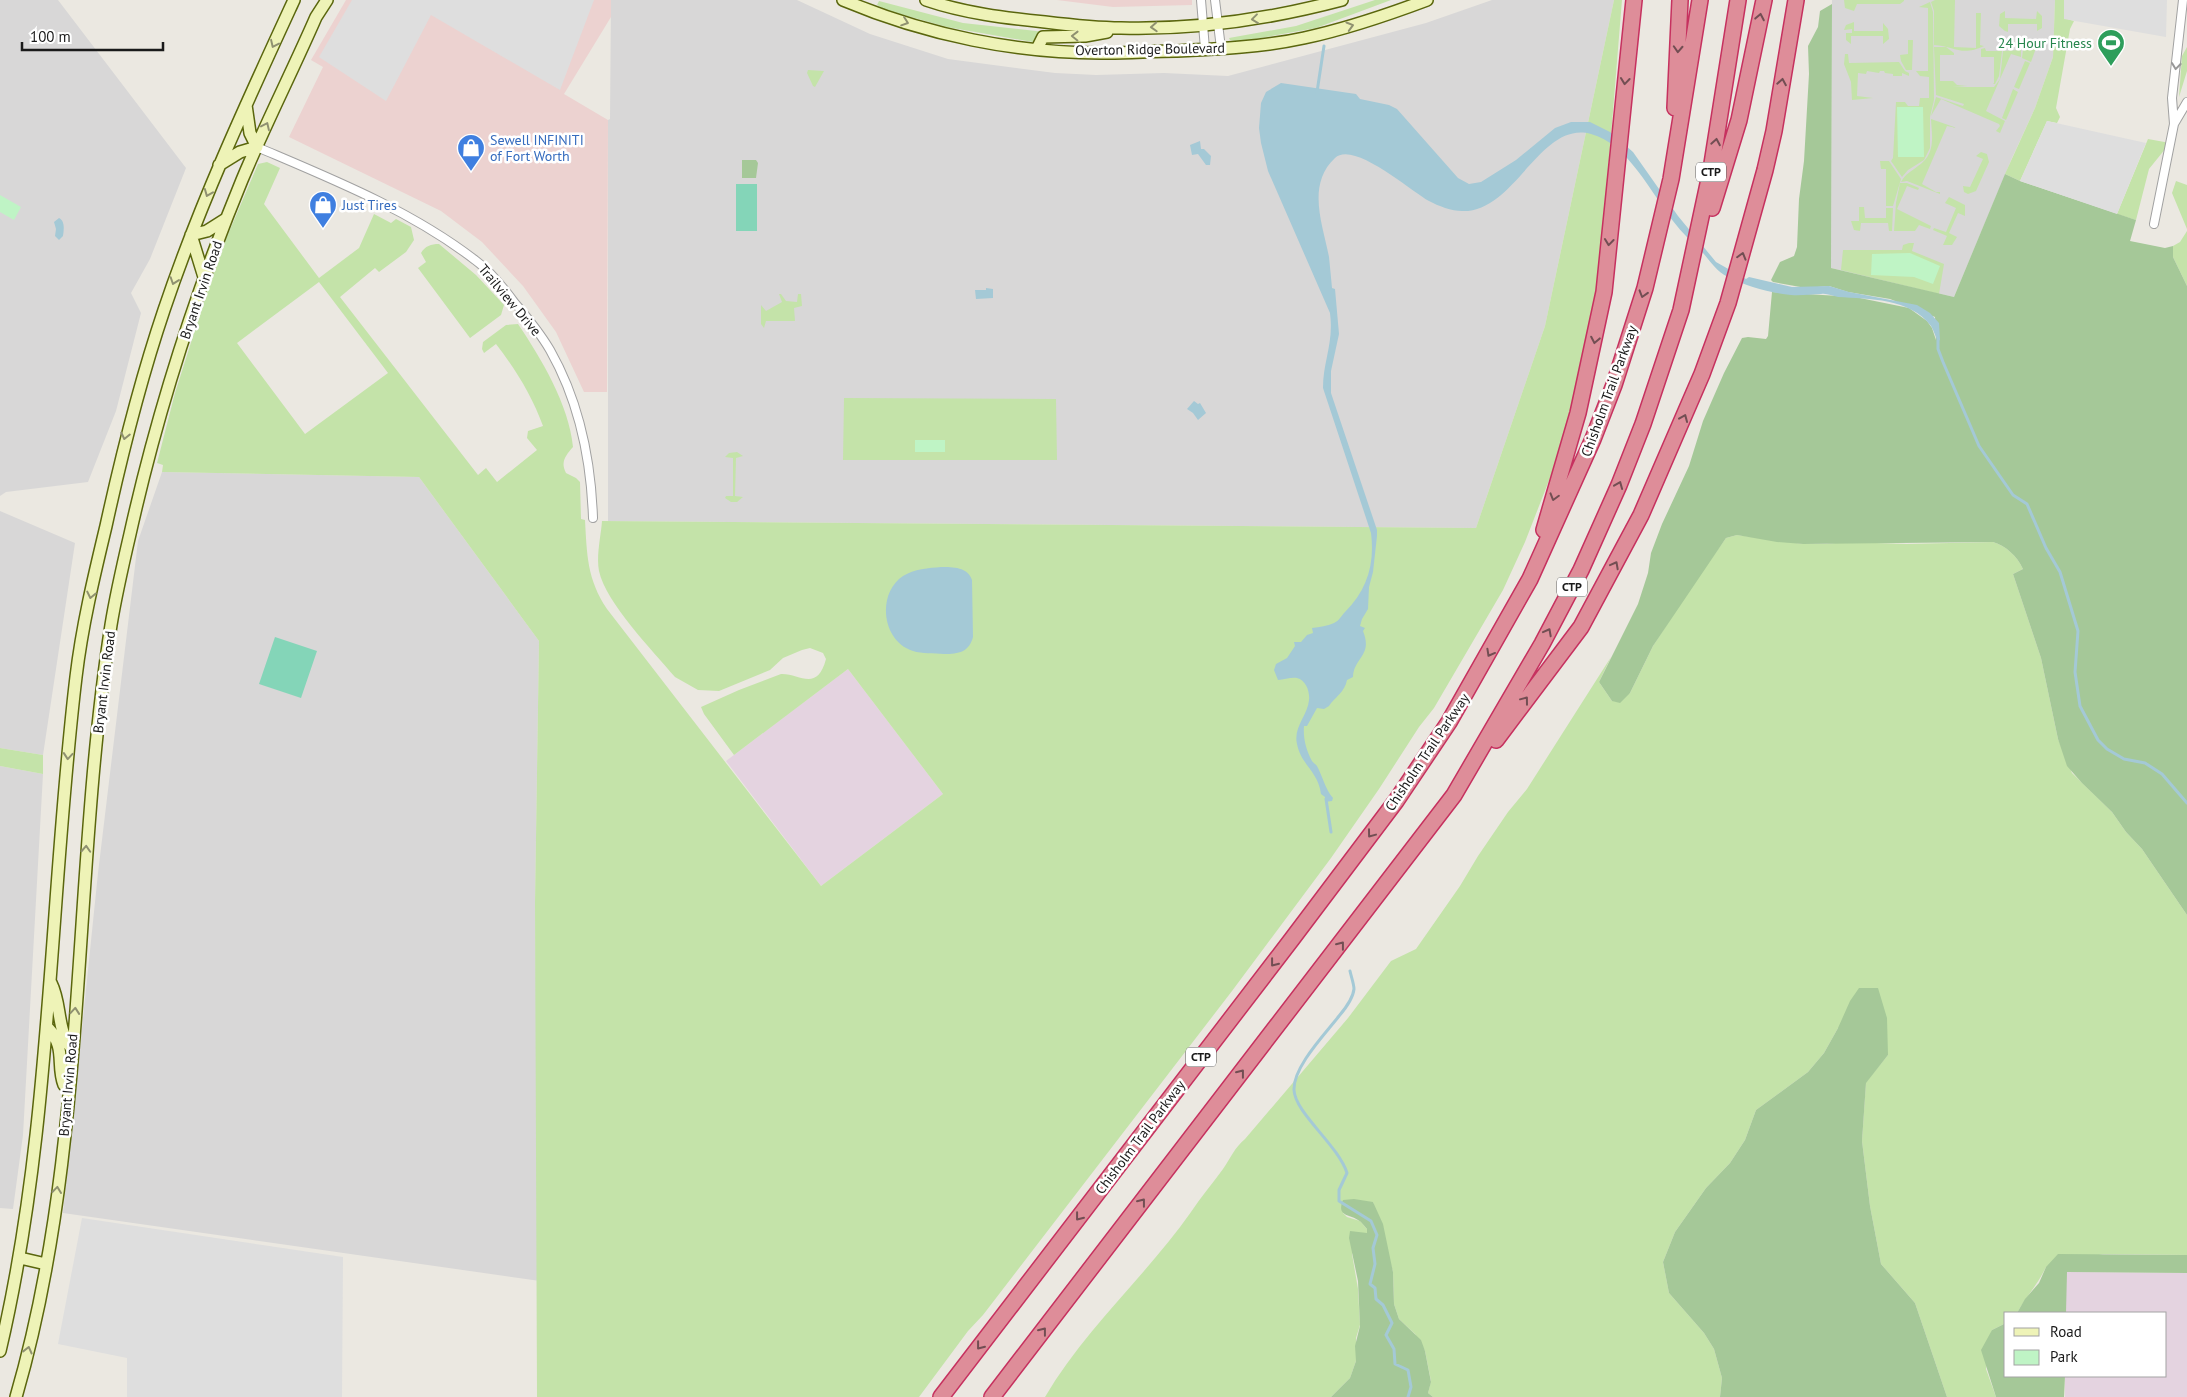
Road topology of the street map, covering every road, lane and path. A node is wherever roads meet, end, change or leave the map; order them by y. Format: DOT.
graph roads {
  1 [pos="294,0"];
  2 [pos="327,0"];
  3 [pos="843,0"];
  4 [pos="926,0"];
  5 [pos="1201,0"];
  6 [pos="1215,0"];
  7 [pos="1342,0"];
  8 [pos="1427,0"];
  9 [pos="1634,0"];
  10 [pos="1680,0"];
  11 [pos="1738,0"];
  12 [pos="1764,0"];
  13 [pos="1796,0"];
  14 [pos="2183,0"];
  15 [pos="860,3"];
  16 [pos="1699,7"];
  17 [pos="1218,23"];
  18 [pos="1202,25"];
  19 [pos="1121,28"];
  20 [pos="1221,48"];
  21 [pos="1037,49"];
  22 [pos="1205,49"];
  23 [pos="2187,102"];
  24 [pos="246,103"];
  25 [pos="2174,124"];
  26 [pos="256,146"];
  27 [pos="218,165"];
  28 [pos="1671,179"];
  29 [pos="226,219"];
  30 [pos="2154,224"];
  31 [pos="191,235"];
  32 [pos="204,276"];
  33 [pos="1681,310"];
  34 [pos="593,518"];
  35 [pos="1530,579"];
  36 [pos="1454,796"];
  37 [pos="50,982"];
  38 [pos="47,1027"];
  39 [pos="72,1049"];
  40 [pos="68,1096"];
  41 [pos="20,1258"];
  42 [pos="46,1264"];
  43 [pos="0,1351"];
  44 [pos="942,1394"];
  45 [pos="16,1397"];
  46 [pos="992,1397"];
  1 -- 24 [label="main road, Bryant Irvin Road, one-way"];
  26 -- 2 [label="main road, Bryant Irvin Road, one-way"];
  3 -- 15 [label="main road, Overton Ridge Boulevard"];
  4 -- 19 [label="main road, Overton Ridge Boulevard"];
  5 -- 18 [label="street"];
  6 -- 17 [label="street"];
  7 -- 17 [label="main road, Overton Ridge Boulevard, one-way"];
  20 -- 8 [label="main road, Overton Ridge Boulevard, one-way"];
  9 -- 35 [label="highway, one-way"];
  10 -- 28 [label="highway, one-way"];
  33 -- 11 [label="highway, CTP, one-way"];
  33 -- 12 [label="highway, one-way"];
  36 -- 13 [label="highway, one-way"];
  14 -- 25 [label="street, one-way"];
  15 -- 21 [label="main road, Overton Ridge Boulevard, one-way"];
  16 -- 28 [label="highway, Chisholm Trail Parkway / CTP"];
  17 -- 18 [label="main road, Overton Ridge Boulevard"];
  17 -- 20 [label="street"];
  18 -- 19 [label="main road, Overton Ridge Boulevard, one-way"];
  18 -- 22 [label="street"];
  19 -- 21 [label="main road, one-way"];
  20 -- 22 [label="main road, Overton Ridge Boulevard"];
  21 -- 22 [label="main road, Overton Ridge Boulevard"];
  23 -- 25 [label="street"];
  24 -- 26 [label="main road"];
  24 -- 27 [label="main road, Bryant Irvin Road"];
  25 -- 30 [label="street"];
  26 -- 27 [label="main road"];
  26 -- 29 [label="main road, Bryant Irvin Road"];
  26 -- 34 [label="street, Trailview Drive"];
  27 -- 31 [label="main road, Bryant Irvin Road, one-way"];
  28 -- 35 [label="highway, Chisholm Trail Parkway / CTP, one-way"];
  29 -- 31 [label="main road"];
  29 -- 32 [label="main road, Bryant Irvin Road"];
  31 -- 32 [label="main road"];
  31 -- 37 [label="main road, Bryant Irvin Road, one-way"];
  39 -- 32 [label="main road, Bryant Irvin Road, one-way"];
  36 -- 33 [label="highway, CTP, one-way"];
  35 -- 44 [label="highway, Chisholm Trail Parkway / CTP, one-way"];
  46 -- 36 [label="highway, CTP, one-way"];
  37 -- 38 [label="main road, Bryant Irvin Road"];
  37 -- 39 [label="main road"];
  38 -- 40 [label="main road"];
  38 -- 41 [label="main road, Bryant Irvin Road"];
  39 -- 40 [label="main road, Bryant Irvin Road"];
  42 -- 40 [label="main road, Bryant Irvin Road, one-way"];
  41 -- 42 [label="main road"];
  41 -- 43 [label="main road, Bryant Irvin Road"];
  45 -- 42 [label="main road, Bryant Irvin Road, one-way"];
}
